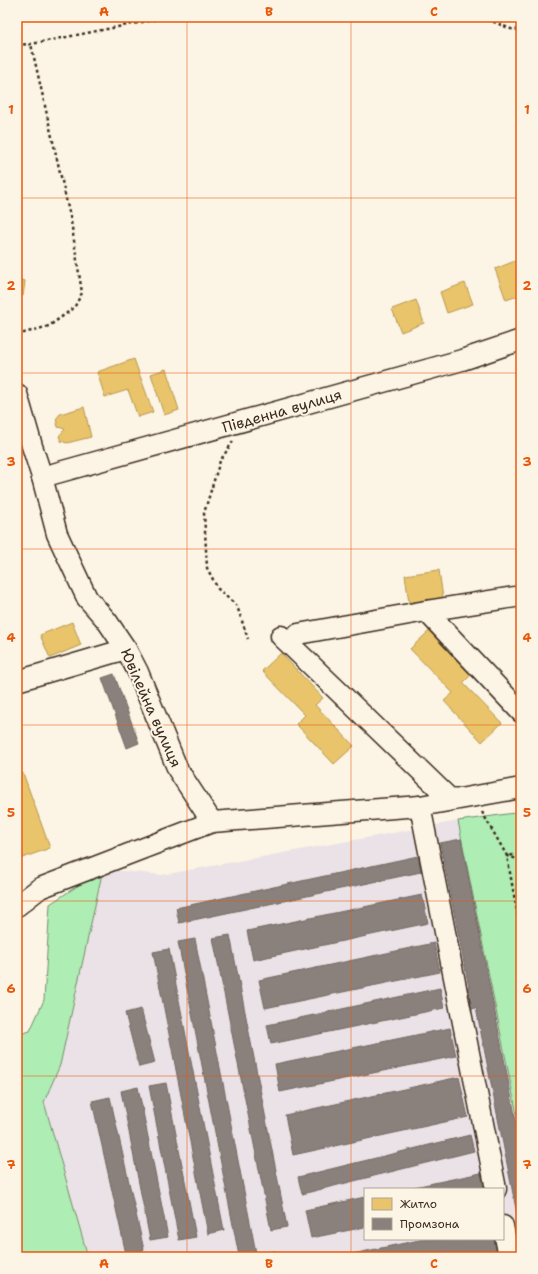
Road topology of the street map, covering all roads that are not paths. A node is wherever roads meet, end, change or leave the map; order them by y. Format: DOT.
graph roads {
  1 [pos="521,340"];
  2 [pos="17,394"];
  3 [pos="42,477"];
  4 [pos="521,596"];
  5 [pos="426,611"];
  6 [pos="126,649"];
  7 [pos="17,681"];
  8 [pos="521,712"];
  9 [pos="521,788"];
  10 [pos="451,800"];
  11 [pos="420,806"];
  12 [pos="212,822"];
  13 [pos="17,906"];
  14 [pos="496,1188"];
  15 [pos="504,1231"];
  16 [pos="509,1257"];
  1 -- 3 [label="street, Південна вулиця"];
  2 -- 3 [label="street, Ювілейна вулиця"];
  3 -- 6 [label="street, Ювілейна вулиця"];
  4 -- 5 [label="street"];
  5 -- 8 [label="street"];
  5 -- 10 [label="street"];
  6 -- 7 [label="street"];
  6 -- 12 [label="street, Ювілейна вулиця"];
  9 -- 10 [label="street"];
  10 -- 11 [label="street"];
  11 -- 12 [label="street"];
  11 -- 14 [label="street"];
  12 -- 13 [label="street"];
  15 -- 16 [label="street"];
}
